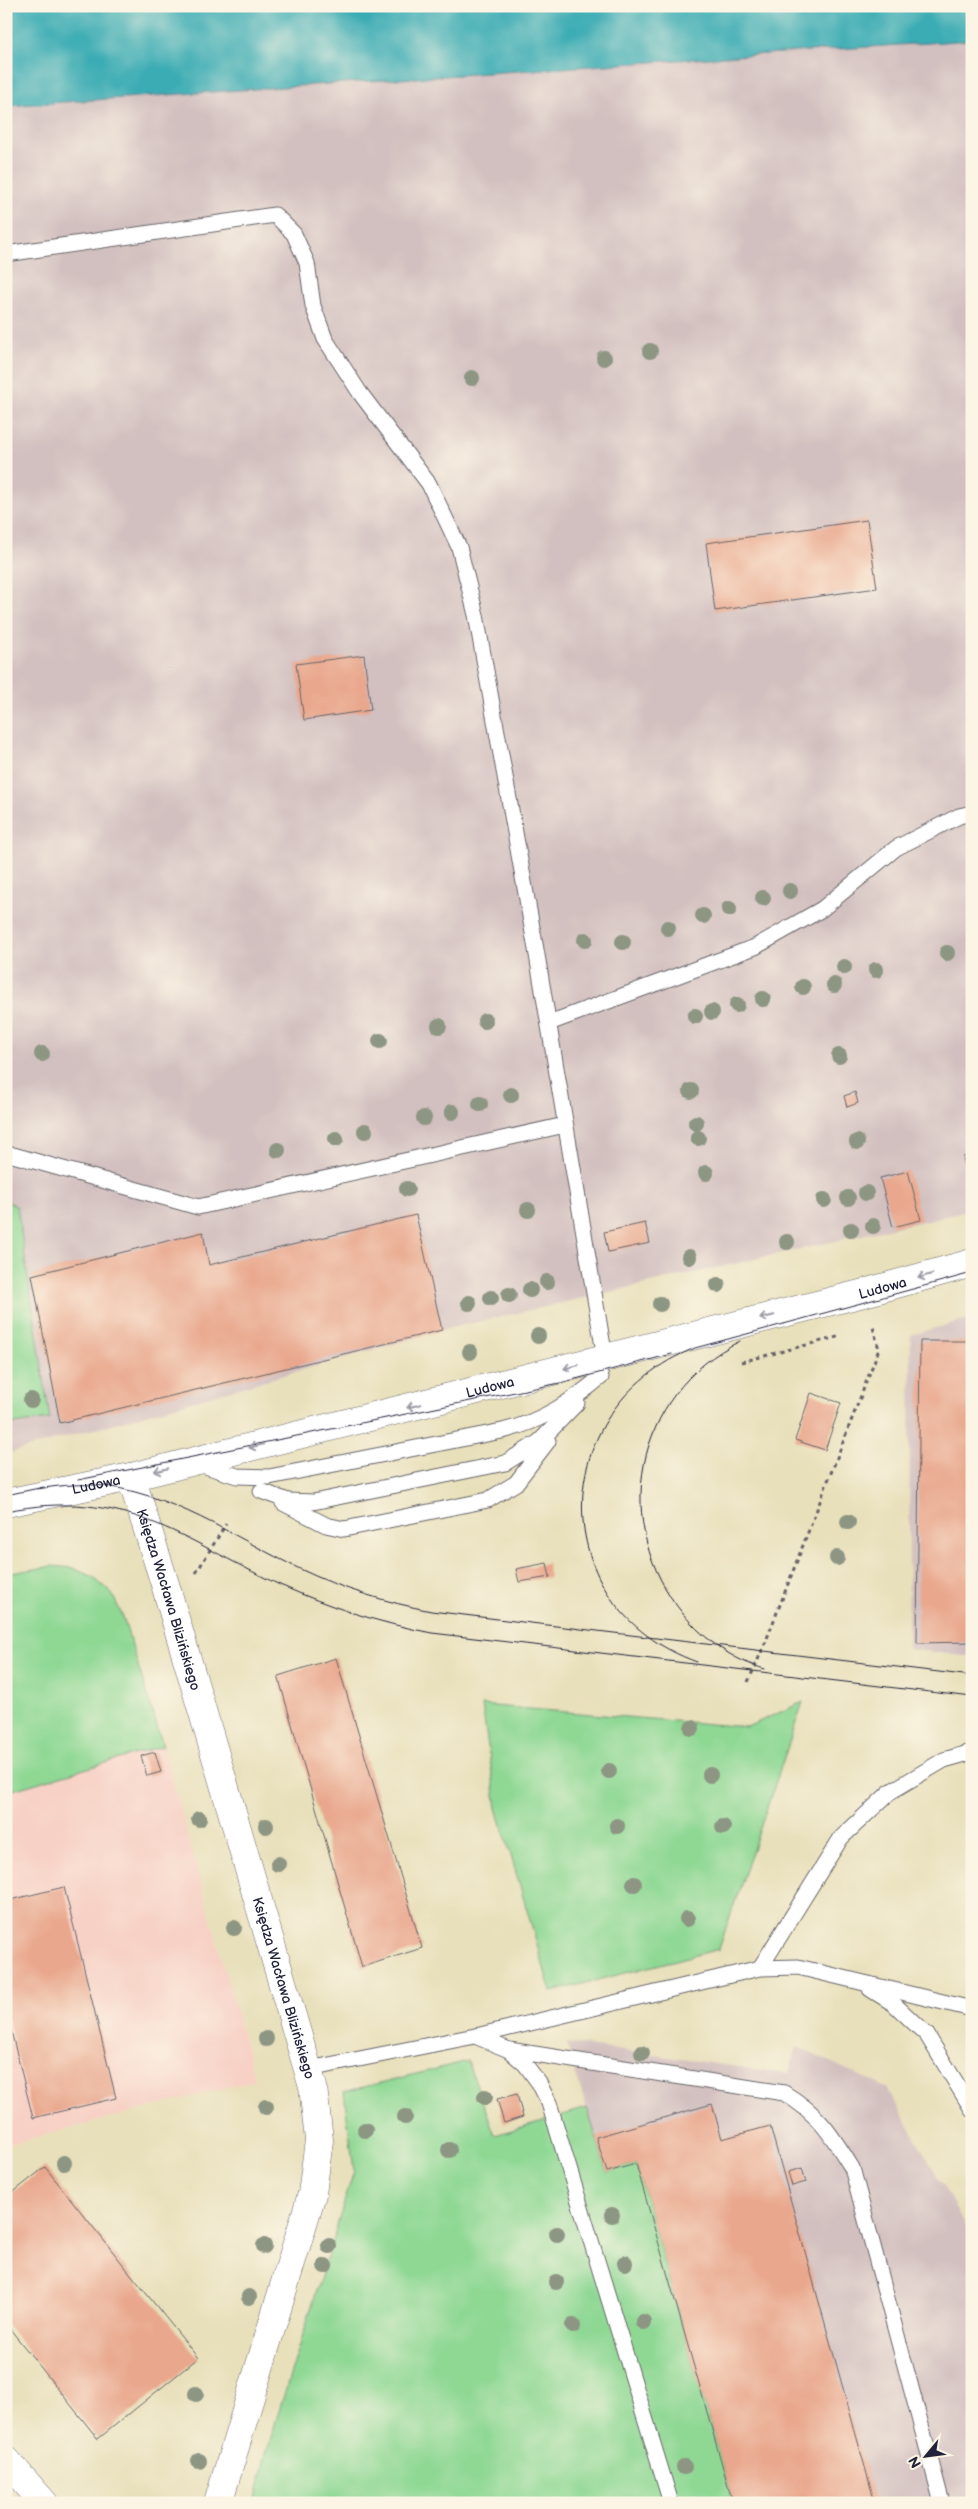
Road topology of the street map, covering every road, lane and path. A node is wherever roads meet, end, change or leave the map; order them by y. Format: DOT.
graph roads {
  1 [pos="6,254"];
  2 [pos="972,813"];
  3 [pos="549,1023"];
  4 [pos="565,1125"];
  5 [pos="6,1153"];
  6 [pos="972,1263"];
  7 [pos="864,1330"];
  8 [pos="846,1334"];
  9 [pos="741,1362"];
  10 [pos="603,1367"];
  11 [pos="563,1420"];
  12 [pos="191,1462"];
  13 [pos="225,1472"];
  14 [pos="131,1477"];
  15 [pos="261,1491"];
  16 [pos="6,1503"];
  17 [pos="226,1524"];
  18 [pos="196,1574"];
  19 [pos="748,1682"];
  20 [pos="972,1752"];
  21 [pos="760,1968"];
  22 [pos="861,1982"];
  23 [pos="972,2009"];
  24 [pos="475,2036"];
  25 [pos="509,2050"];
  26 [pos="309,2069"];
  27 [pos="972,2109"];
  28 [pos="6,2460"];
  29 [pos="218,2502"];
  30 [pos="44,2503"];
  31 [pos="671,2503"];
  32 [pos="942,2503"];
  1 -- 3 [label="lane"];
  2 -- 3 [label="lane"];
  3 -- 4 [label="lane"];
  4 -- 5 [label="lane"];
  4 -- 10 [label="lane"];
  6 -- 10 [label="street, Ludowa, one-way"];
  7 -- 19 [label="path"];
  8 -- 9 [label="path"];
  10 -- 11 [label="lane"];
  10 -- 12 [label="street, Ludowa, one-way"];
  10 -- 13 [label="lane"];
  11 -- 15 [label="lane"];
  11 -- 15 [label="lane"];
  12 -- 13 [label="lane"];
  12 -- 14 [label="street, Ludowa, one-way"];
  13 -- 15 [label="lane"];
  14 -- 16 [label="street, Ludowa"];
  14 -- 26 [label="street, Księdza Wacława Blizińskiego"];
  17 -- 18 [label="path"];
  20 -- 21 [label="lane"];
  21 -- 22 [label="lane"];
  21 -- 24 [label="lane"];
  22 -- 23 [label="lane"];
  22 -- 27 [label="lane"];
  24 -- 25 [label="lane"];
  24 -- 26 [label="lane"];
  25 -- 31 [label="lane"];
  25 -- 32 [label="lane"];
  26 -- 29 [label="street, Księdza Wacława Blizińskiego"];
  28 -- 30 [label="street"];
}
